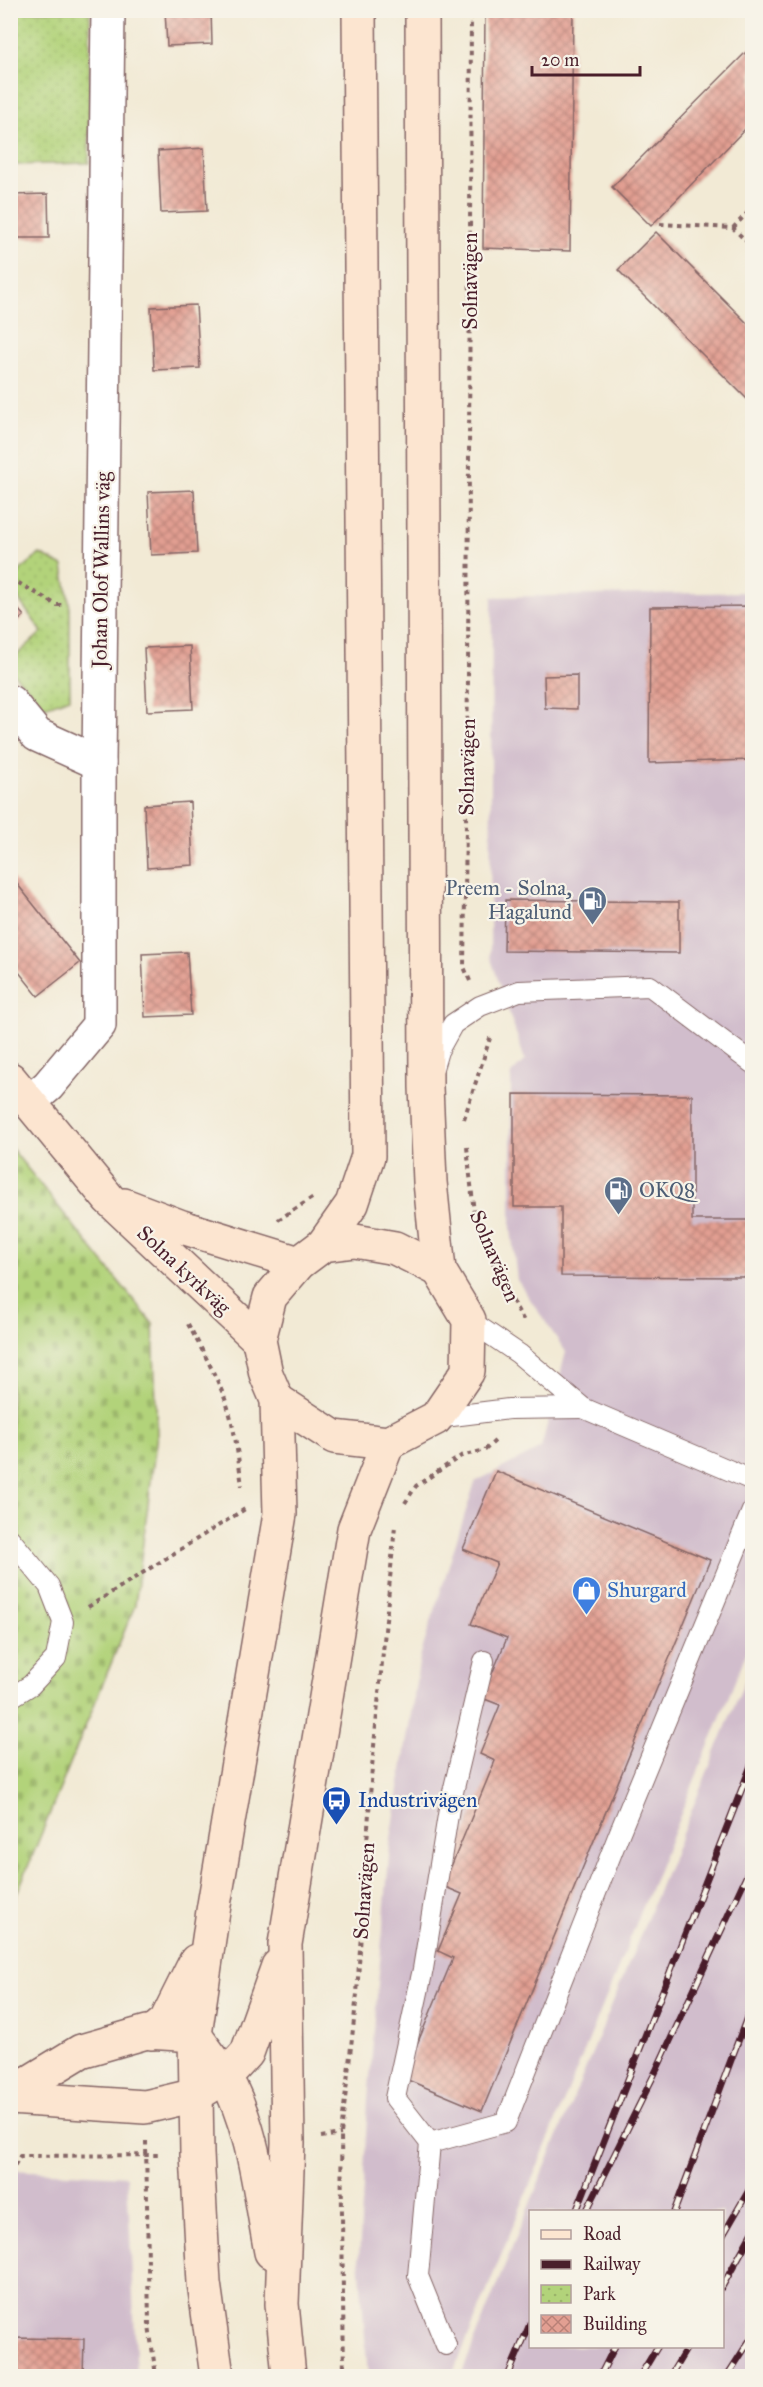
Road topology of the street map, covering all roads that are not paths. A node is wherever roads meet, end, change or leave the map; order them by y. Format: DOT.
graph roads {
  1 [pos="108,10"];
  2 [pos="359,10"];
  3 [pos="422,10"];
  4 [pos="10,702"];
  5 [pos="99,764"];
  6 [pos="753,1063"];
  7 [pos="426,1086"];
  8 [pos="20,1091"];
  9 [pos="109,1199"];
  10 [pos="311,1254"];
  11 [pos="439,1270"];
  12 [pos="468,1320"];
  13 [pos="259,1341"];
  14 [pos="277,1400"];
  15 [pos="583,1408"];
  16 [pos="436,1418"];
  17 [pos="388,1443"];
  18 [pos="753,1480"];
  19 [pos="753,1511"];
  20 [pos="10,1539"];
  21 [pos="484,1660"];
  22 [pos="10,1698"];
  23 [pos="213,1911"];
  24 [pos="285,1944"];
  25 [pos="152,2032"];
  26 [pos="195,2035"];
  27 [pos="225,2077"];
  28 [pos="196,2095"];
  29 [pos="10,2096"];
  30 [pos="430,2143"];
  31 [pos="282,2304"];
  32 [pos="446,2345"];
  33 [pos="217,2376"];
  34 [pos="289,2376"];
  1 -- 5 [label="street, Johan Olof Wallins väg"];
  2 -- 10 [label="main road"];
  3 -- 7 [label="main road, Solnavägen"];
  4 -- 5 [label="street"];
  5 -- 8 [label="street, Johan Olof Wallins väg"];
  6 -- 7 [label="lane"];
  7 -- 11 [label="main road, Solnavägen"];
  8 -- 9 [label="main road, Solna kyrkväg"];
  9 -- 10 [label="main road, Solna kyrkväg"];
  9 -- 13 [label="main road, Solna kyrkväg"];
  10 -- 11 [label="main road"];
  10 -- 13 [label="main road"];
  11 -- 12 [label="main road, Solnavägen"];
  12 -- 15 [label="lane"];
  12 -- 16 [label="main road"];
  13 -- 14 [label="main road"];
  14 -- 17 [label="main road"];
  14 -- 23 [label="main road"];
  15 -- 16 [label="lane"];
  15 -- 18 [label="lane"];
  16 -- 17 [label="main road"];
  17 -- 24 [label="main road"];
  19 -- 30 [label="lane"];
  20 -- 22 [label="lane"];
  21 -- 30 [label="lane"];
  23 -- 25 [label="main road"];
  23 -- 26 [label="main road"];
  24 -- 27 [label="main road"];
  24 -- 31 [label="main road"];
  25 -- 26 [label="main road"];
  25 -- 29 [label="main road"];
  26 -- 27 [label="main road"];
  26 -- 28 [label="main road"];
  27 -- 28 [label="main road"];
  27 -- 31 [label="main road"];
  28 -- 29 [label="main road"];
  28 -- 33 [label="main road"];
  30 -- 32 [label="lane"];
  31 -- 34 [label="main road"];
}
